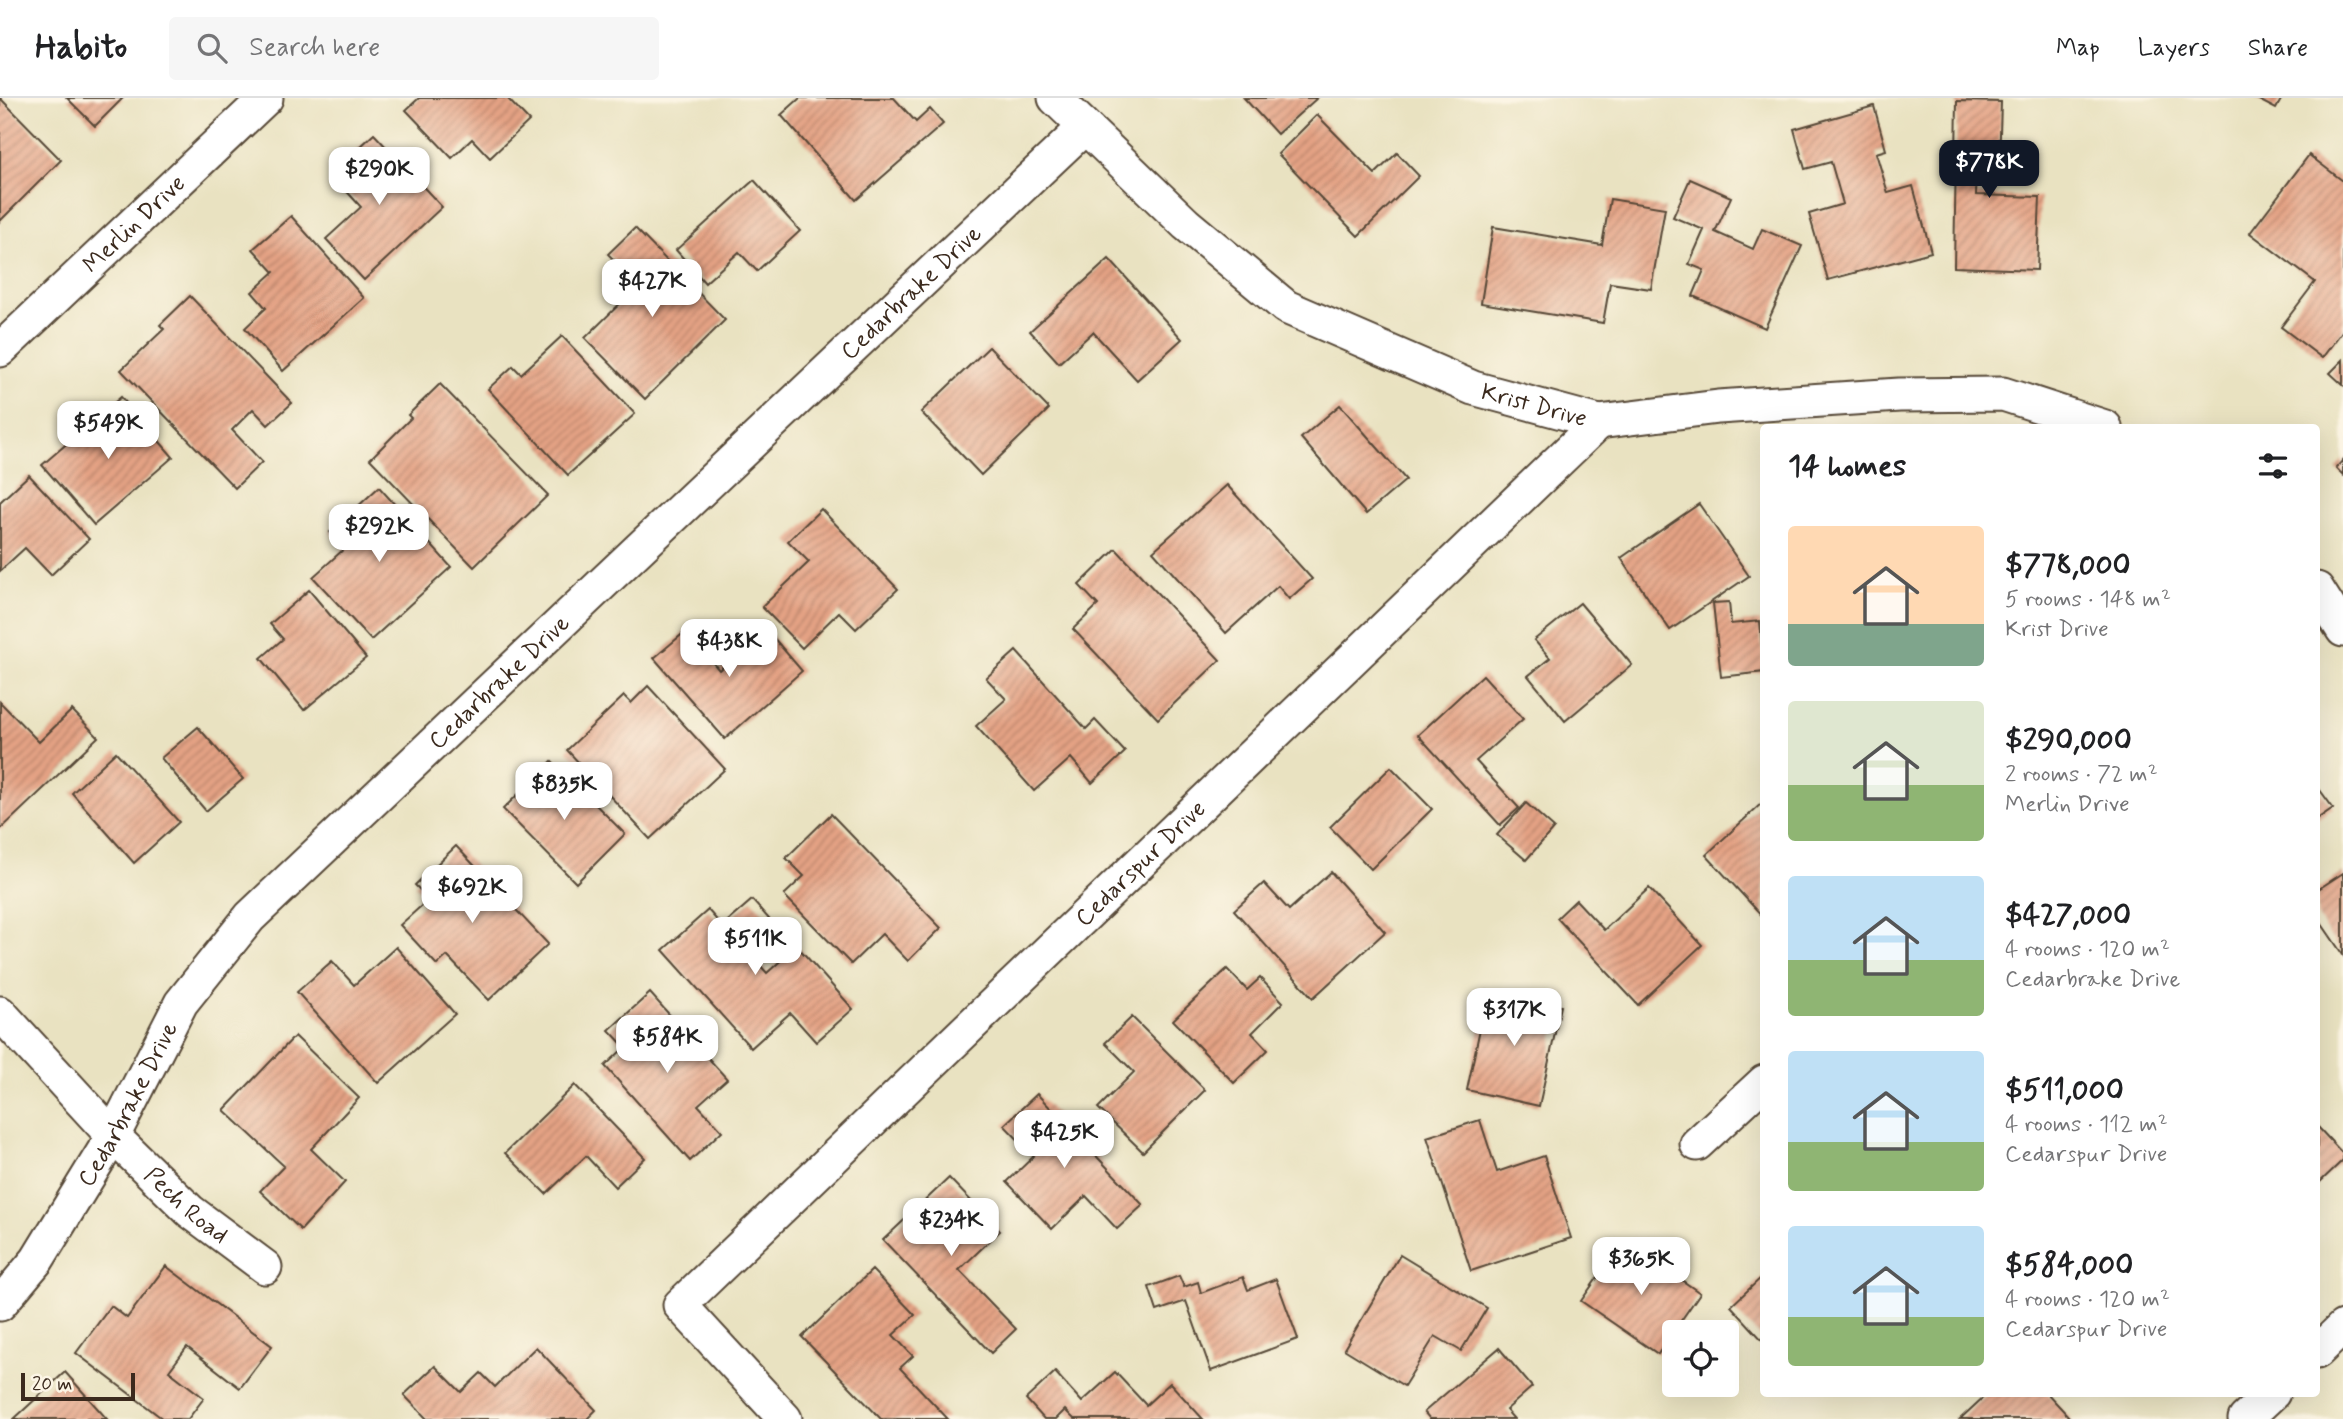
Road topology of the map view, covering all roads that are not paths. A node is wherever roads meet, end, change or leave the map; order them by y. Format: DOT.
graph roads {
  1 [pos="267,98"];
  2 [pos="1055,98"];
  3 [pos="1084,128"];
  4 [pos="0,350"];
  5 [pos="1599,422"];
  6 [pos="2096,424"];
  7 [pos="2320,594"];
  8 [pos="2343,630"];
  9 [pos="0,1013"];
  10 [pos="1760,1086"];
  11 [pos="113,1136"];
  12 [pos="1697,1144"];
  13 [pos="265,1267"];
  14 [pos="0,1304"];
  15 [pos="2343,1327"];
  16 [pos="2320,1349"];
  17 [pos="2269,1397"];
  18 [pos="785,1419"];
  19 [pos="2245,1419"];
  1 -- 4 [label="street, Merlin Drive"];
  2 -- 3 [label="street, Krist Drive"];
  3 -- 5 [label="street, Krist Drive"];
  3 -- 11 [label="street, Cedarbrake Drive"];
  5 -- 6 [label="street, Krist Drive"];
  5 -- 18 [label="street, Cedarspur Drive"];
  7 -- 8 [label="street"];
  9 -- 11 [label="street, Pech Road"];
  10 -- 12 [label="street"];
  11 -- 13 [label="street, Pech Road"];
  11 -- 14 [label="street, Cedarbrake Drive"];
  15 -- 16 [label="street"];
  17 -- 19 [label="street"];
}
